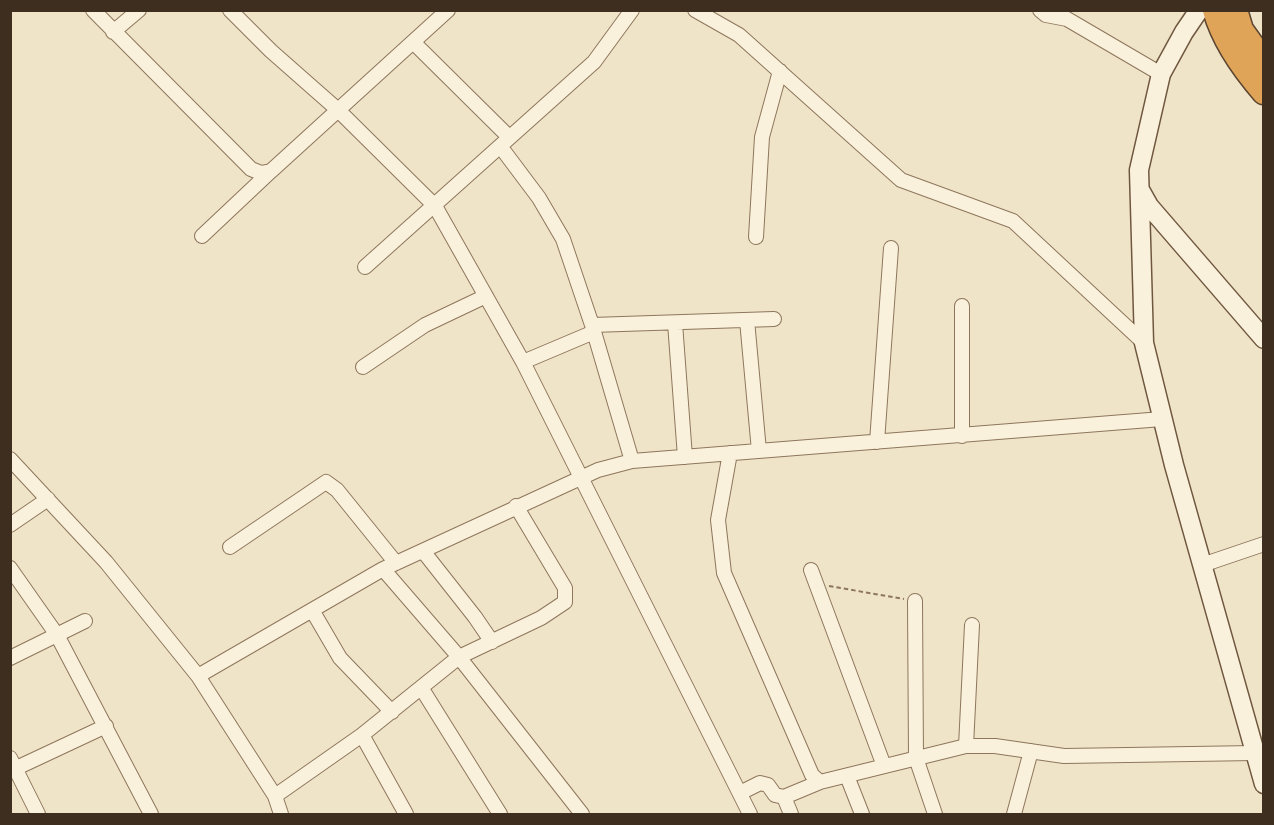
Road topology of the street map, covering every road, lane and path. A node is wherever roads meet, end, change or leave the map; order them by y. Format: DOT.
graph roads {
  1 [pos="93,10"];
  2 [pos="139,10"];
  3 [pos="231,10"];
  4 [pos="448,10"];
  5 [pos="632,10"];
  6 [pos="695,10"];
  7 [pos="1040,10"];
  8 [pos="1199,10"];
  9 [pos="1215,10"];
  10 [pos="1234,10"];
  11 [pos="720,16"];
  12 [pos="113,32"];
  13 [pos="413,42"];
  14 [pos="1263,62"];
  15 [pos="780,71"];
  16 [pos="1161,74"];
  17 [pos="1263,92"];
  18 [pos="338,110"];
  19 [pos="504,142"];
  20 [pos="271,171"];
  21 [pos="1139,189"];
  22 [pos="435,206"];
  23 [pos="202,236"];
  24 [pos="756,237"];
  25 [pos="891,248"];
  26 [pos="365,267"];
  27 [pos="486,296"];
  28 [pos="962,306"];
  29 [pos="774,319"];
  30 [pos="747,320"];
  31 [pos="675,323"];
  32 [pos="593,329"];
  33 [pos="1263,339"];
  34 [pos="1144,343"];
  35 [pos="523,362"];
  36 [pos="363,367"];
  37 [pos="1162,418"];
  38 [pos="962,436"];
  39 [pos="877,442"];
  40 [pos="759,451"];
  41 [pos="730,453"];
  42 [pos="685,457"];
  43 [pos="10,459"];
  44 [pos="632,461"];
  45 [pos="580,477"];
  46 [pos="48,500"];
  47 [pos="516,506"];
  48 [pos="10,525"];
  49 [pos="1263,544"];
  50 [pos="230,547"];
  51 [pos="423,551"];
  52 [pos="1202,565"];
  53 [pos="390,566"];
  54 [pos="10,568"];
  55 [pos="811,570"];
  56 [pos="816,584"];
  57 [pos="915,601"];
  58 [pos="312,610"];
  59 [pos="85,621"];
  60 [pos="972,625"];
  61 [pos="57,635"];
  62 [pos="492,642"];
  63 [pos="459,657"];
  64 [pos="10,658"];
  65 [pos="198,676"];
  66 [pos="422,689"];
  67 [pos="392,712"];
  68 [pos="106,726"];
  69 [pos="362,735"];
  70 [pos="966,746"];
  71 [pos="1031,751"];
  72 [pos="1255,753"];
  73 [pos="916,759"];
  74 [pos="12,766"];
  75 [pos="884,766"];
  76 [pos="847,776"];
  77 [pos="820,783"];
  78 [pos="1263,784"];
  79 [pos="740,793"];
  80 [pos="275,796"];
  81 [pos="784,797"];
  82 [pos="38,814"];
  83 [pos="151,814"];
  84 [pos="281,814"];
  85 [pos="406,814"];
  86 [pos="500,814"];
  87 [pos="582,814"];
  88 [pos="750,814"];
  89 [pos="791,814"];
  90 [pos="862,814"];
  91 [pos="935,814"];
  92 [pos="1014,814"];
  1 -- 12 [label="street"];
  2 -- 12 [label="street"];
  3 -- 18 [label="street"];
  4 -- 13 [label="street"];
  5 -- 19 [label="street"];
  6 -- 11 [label="street"];
  7 -- 16 [label="street"];
  8 -- 16 [label="street"];
  9 -- 17 [label="highway"];
  10 -- 14 [label="highway"];
  11 -- 15 [label="street"];
  12 -- 20 [label="street"];
  13 -- 18 [label="street"];
  13 -- 19 [label="street"];
  15 -- 24 [label="street"];
  15 -- 34 [label="street"];
  16 -- 21 [label="street"];
  18 -- 20 [label="street"];
  18 -- 22 [label="street"];
  19 -- 22 [label="street"];
  19 -- 32 [label="street"];
  20 -- 23 [label="street"];
  21 -- 33 [label="street"];
  21 -- 34 [label="street"];
  22 -- 26 [label="street"];
  22 -- 27 [label="street"];
  25 -- 39 [label="street"];
  27 -- 35 [label="street"];
  27 -- 36 [label="street"];
  28 -- 38 [label="street"];
  29 -- 30 [label="street"];
  30 -- 31 [label="street"];
  30 -- 40 [label="street"];
  31 -- 32 [label="street"];
  31 -- 42 [label="street"];
  32 -- 35 [label="street"];
  32 -- 44 [label="street"];
  34 -- 37 [label="street"];
  35 -- 45 [label="street"];
  37 -- 38 [label="street"];
  37 -- 52 [label="street"];
  38 -- 39 [label="street"];
  39 -- 40 [label="street"];
  40 -- 41 [label="street"];
  41 -- 42 [label="street"];
  41 -- 77 [label="street"];
  42 -- 44 [label="street"];
  43 -- 46 [label="street"];
  44 -- 45 [label="street"];
  45 -- 47 [label="street"];
  45 -- 79 [label="street"];
  46 -- 48 [label="street"];
  46 -- 65 [label="street"];
  47 -- 51 [label="street"];
  47 -- 62 [label="street"];
  49 -- 52 [label="street"];
  50 -- 53 [label="street"];
  51 -- 53 [label="street"];
  51 -- 62 [label="street"];
  52 -- 72 [label="street"];
  53 -- 58 [label="street"];
  53 -- 63 [label="street"];
  54 -- 61 [label="street"];
  55 -- 56 [label="street"];
  56 -- 57 [label="path"];
  56 -- 75 [label="street"];
  57 -- 73 [label="street"];
  58 -- 65 [label="street"];
  58 -- 67 [label="street"];
  59 -- 61 [label="street"];
  60 -- 70 [label="street"];
  61 -- 64 [label="street"];
  61 -- 68 [label="street"];
  62 -- 63 [label="street"];
  63 -- 66 [label="street"];
  63 -- 87 [label="street"];
  65 -- 80 [label="street"];
  66 -- 67 [label="street"];
  66 -- 86 [label="street"];
  67 -- 69 [label="street"];
  68 -- 74 [label="street"];
  68 -- 83 [label="street"];
  69 -- 80 [label="street"];
  69 -- 85 [label="street"];
  70 -- 71 [label="street"];
  70 -- 73 [label="street"];
  71 -- 72 [label="street"];
  71 -- 92 [label="street"];
  72 -- 78 [label="street"];
  73 -- 75 [label="street"];
  73 -- 91 [label="street"];
  74 -- 82 [label="street"];
  75 -- 76 [label="street"];
  76 -- 77 [label="street"];
  76 -- 90 [label="street"];
  77 -- 81 [label="street"];
  79 -- 81 [label="street"];
  79 -- 88 [label="street"];
  80 -- 84 [label="street"];
  81 -- 89 [label="street"];
}
